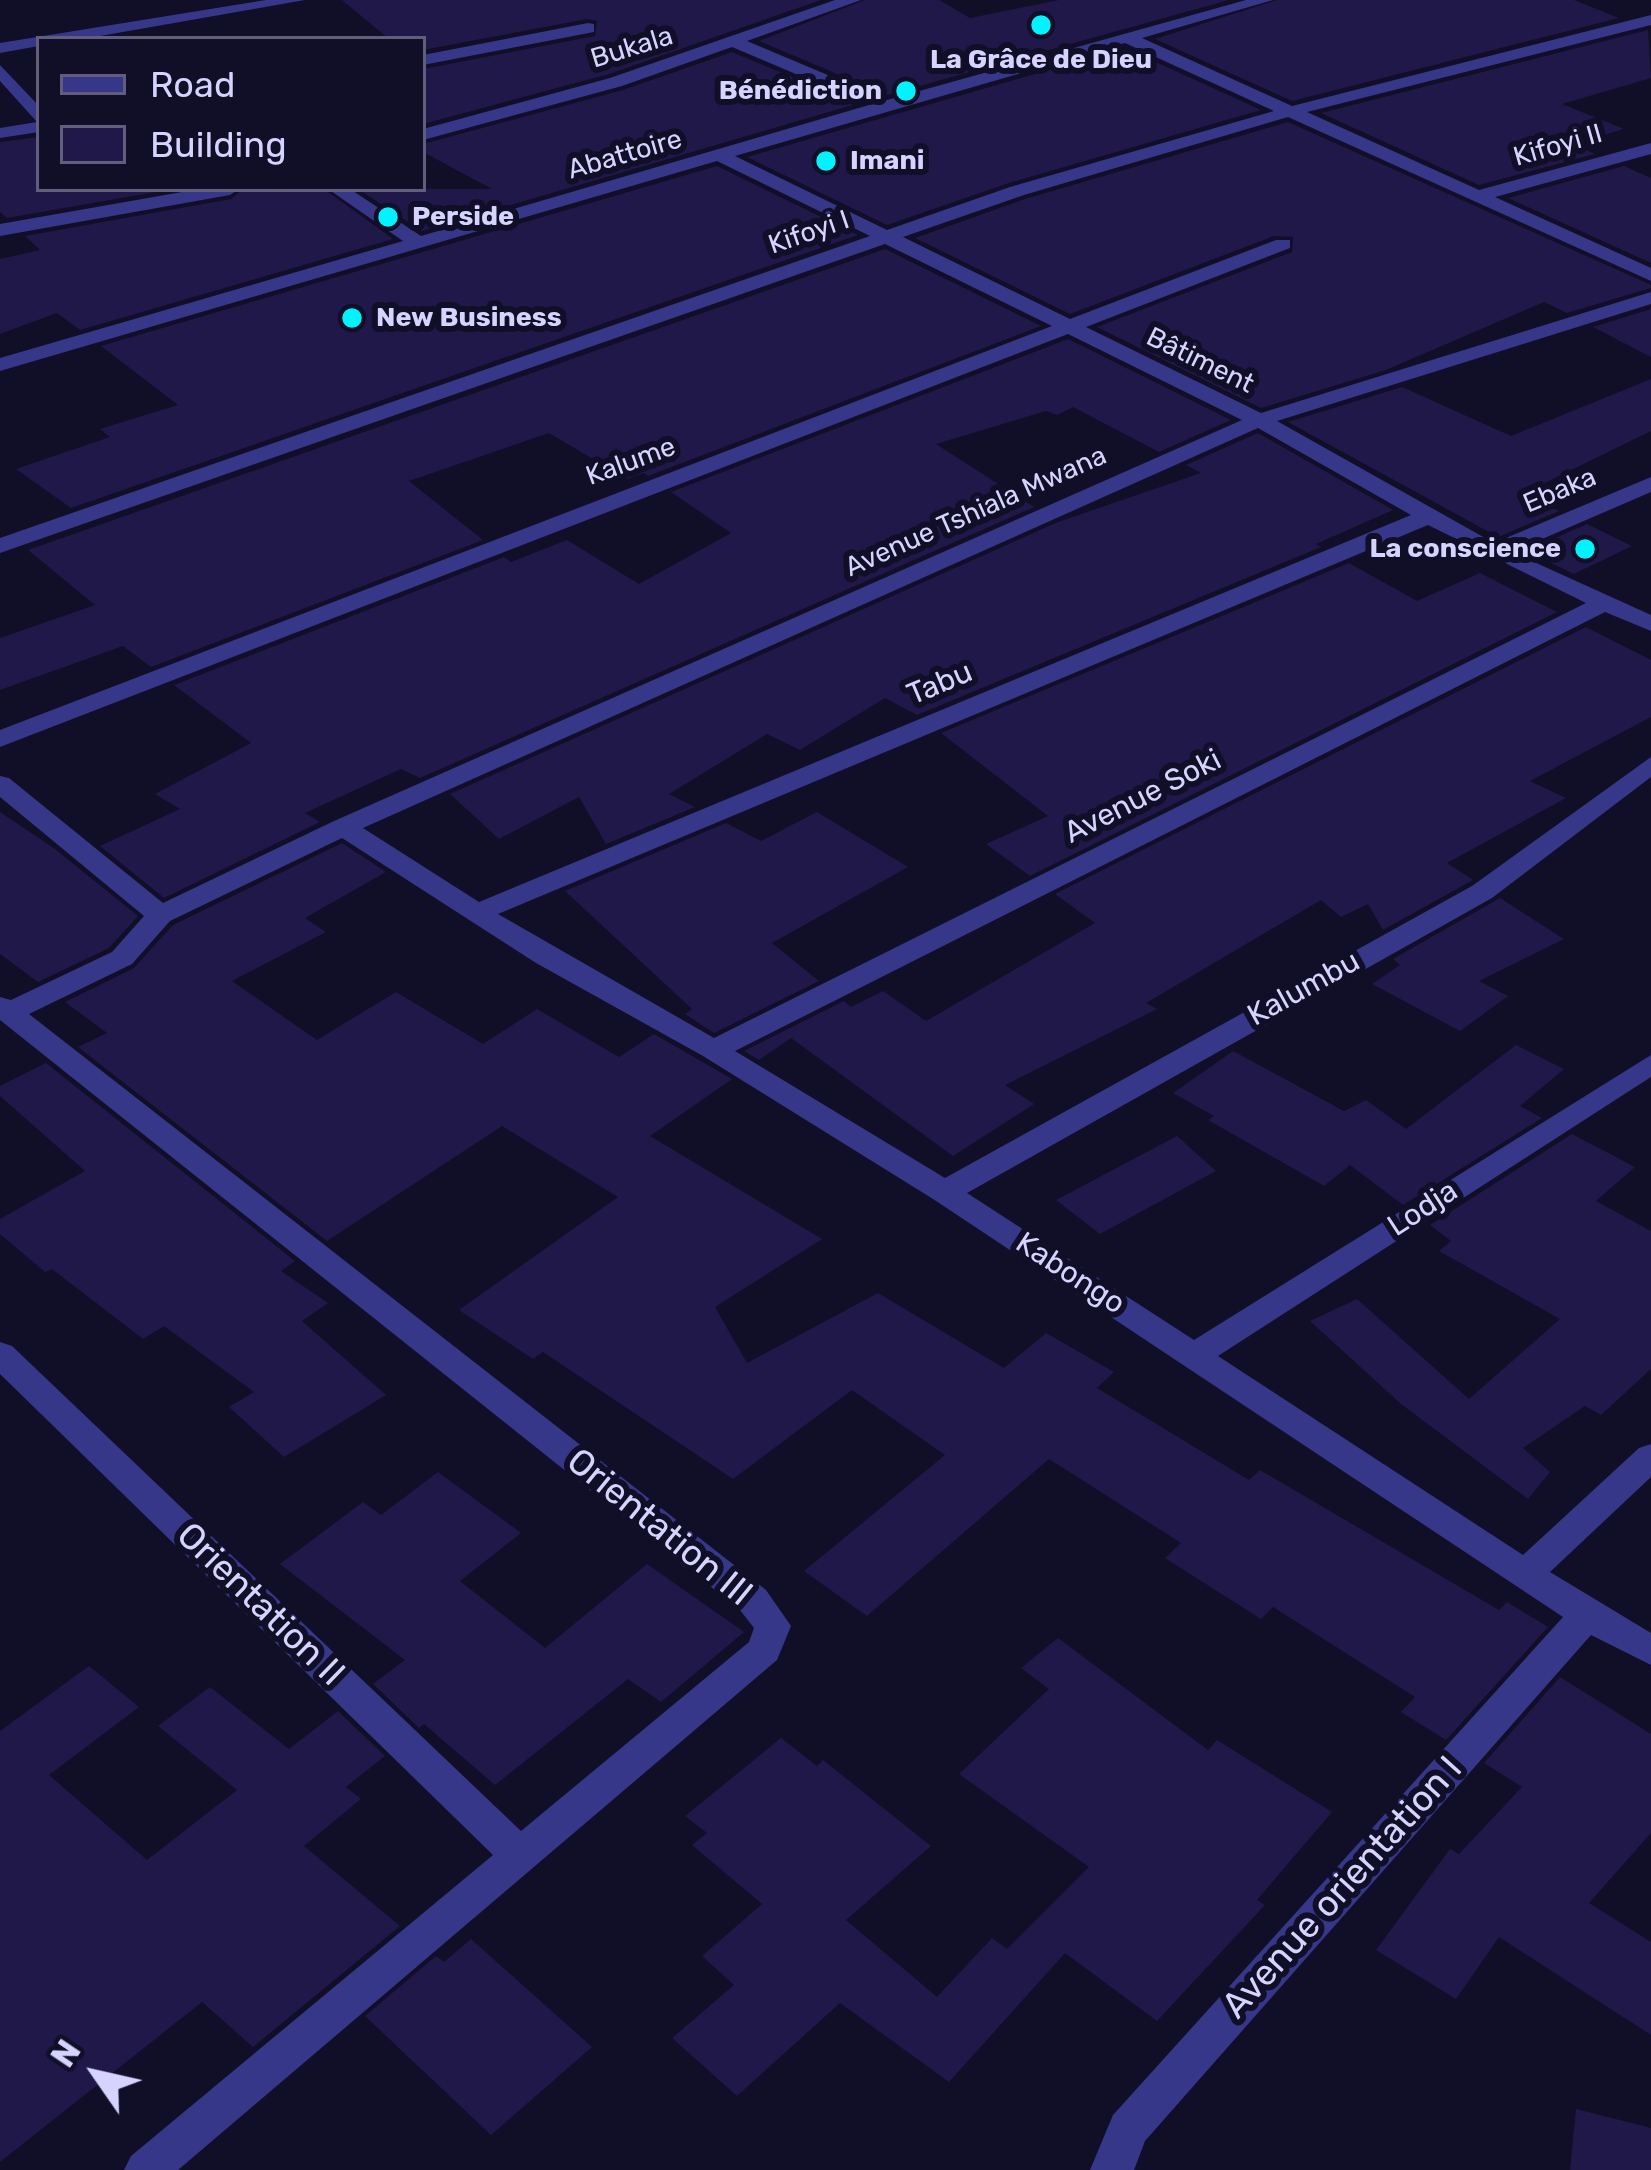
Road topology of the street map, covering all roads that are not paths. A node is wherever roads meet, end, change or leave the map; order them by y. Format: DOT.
graph roads {
  1 [pos="296,0"];
  2 [pos="854,0"];
  3 [pos="1265,0"];
  4 [pos="1651,20"];
  5 [pos="588,28"];
  6 [pos="71,36"];
  7 [pos="1128,38"];
  8 [pos="731,40"];
  9 [pos="36,42"];
  10 [pos="0,48"];
  11 [pos="426,59"];
  12 [pos="0,70"];
  13 [pos="886,106"];
  14 [pos="1292,111"];
  15 [pos="36,113"];
  16 [pos="36,127"];
  17 [pos="0,133"];
  18 [pos="426,134"];
  19 [pos="1651,148"];
  20 [pos="720,155"];
  21 [pos="213,192"];
  22 [pos="342,192"];
  23 [pos="1480,196"];
  24 [pos="0,230"];
  25 [pos="887,234"];
  26 [pos="418,242"];
  27 [pos="1283,244"];
  28 [pos="1651,275"];
  29 [pos="1651,298"];
  30 [pos="1064,326"];
  31 [pos="0,365"];
  32 [pos="1259,419"];
  33 [pos="1651,484"];
  34 [pos="1426,517"];
  35 [pos="0,546"];
  36 [pos="1493,552"];
  37 [pos="1603,604"];
  38 [pos="1651,624"];
  39 [pos="0,739"];
  40 [pos="1651,765"];
  41 [pos="0,784"];
  42 [pos="343,827"];
  43 [pos="480,912"];
  44 [pos="160,915"];
  45 [pos="4,1010"];
  46 [pos="713,1049"];
  47 [pos="1651,1064"];
  48 [pos="944,1192"];
  49 [pos="0,1354"];
  50 [pos="1195,1355"];
  51 [pos="1651,1457"];
  52 [pos="1525,1574"];
  53 [pos="1587,1615"];
  54 [pos="1651,1651"];
  55 [pos="520,1856"];
  56 [pos="146,2170"];
  57 [pos="1112,2170"];
  1 -- 6 [label="street"];
  2 -- 8 [label="street, Bukala"];
  3 -- 7 [label="street, Abattoire"];
  4 -- 14 [label="street, Kifoyi I"];
  5 -- 11 [label="street"];
  7 -- 13 [label="street, Abattoire"];
  7 -- 14 [label="street"];
  8 -- 13 [label="street"];
  8 -- 18 [label="street, Bukala"];
  9 -- 10 [label="street"];
  12 -- 15 [label="street"];
  13 -- 20 [label="street, Abattoire"];
  14 -- 23 [label="street"];
  14 -- 25 [label="street, Kifoyi I"];
  16 -- 17 [label="street"];
  19 -- 23 [label="street, Kifoyi II"];
  20 -- 25 [label="street, Bâtiment"];
  20 -- 26 [label="street, Abattoire"];
  21 -- 24 [label="street"];
  22 -- 26 [label="street"];
  23 -- 28 [label="street"];
  25 -- 30 [label="street, Bâtiment"];
  25 -- 35 [label="street, Kifoyi I"];
  26 -- 31 [label="street, Abattoire"];
  27 -- 30 [label="street, Kalume"];
  29 -- 32 [label="street, Avenue Tshiala Mwana"];
  30 -- 32 [label="street, Bâtiment"];
  30 -- 39 [label="street, Kalume"];
  32 -- 34 [label="street, Bâtiment"];
  32 -- 42 [label="street, Avenue Tshiala Mwana"];
  33 -- 36 [label="street, Ebaka"];
  34 -- 36 [label="street, Bâtiment"];
  34 -- 43 [label="street, Tabu"];
  36 -- 37 [label="street, Bâtiment"];
  37 -- 38 [label="street, Bâtiment"];
  37 -- 46 [label="street, Avenue Soki"];
  40 -- 48 [label="street, Kalumbu"];
  41 -- 44 [label="street"];
  42 -- 43 [label="street, Kabongo"];
  42 -- 44 [label="street, Avenue Tshiala Mwana"];
  43 -- 46 [label="street, Kabongo"];
  44 -- 45 [label="street"];
  45 -- 55 [label="street, Orientation III"];
  46 -- 48 [label="street, Kabongo"];
  47 -- 50 [label="street, Lodja"];
  48 -- 50 [label="street, Kabongo"];
  49 -- 55 [label="street, Orientation II"];
  50 -- 52 [label="street, Kabongo"];
  51 -- 52 [label="street"];
  52 -- 53 [label="street, Kabongo"];
  53 -- 54 [label="street, Kabongo"];
  53 -- 57 [label="street, Avenue orientation I"];
  55 -- 56 [label="street, Orientation III"];
}
